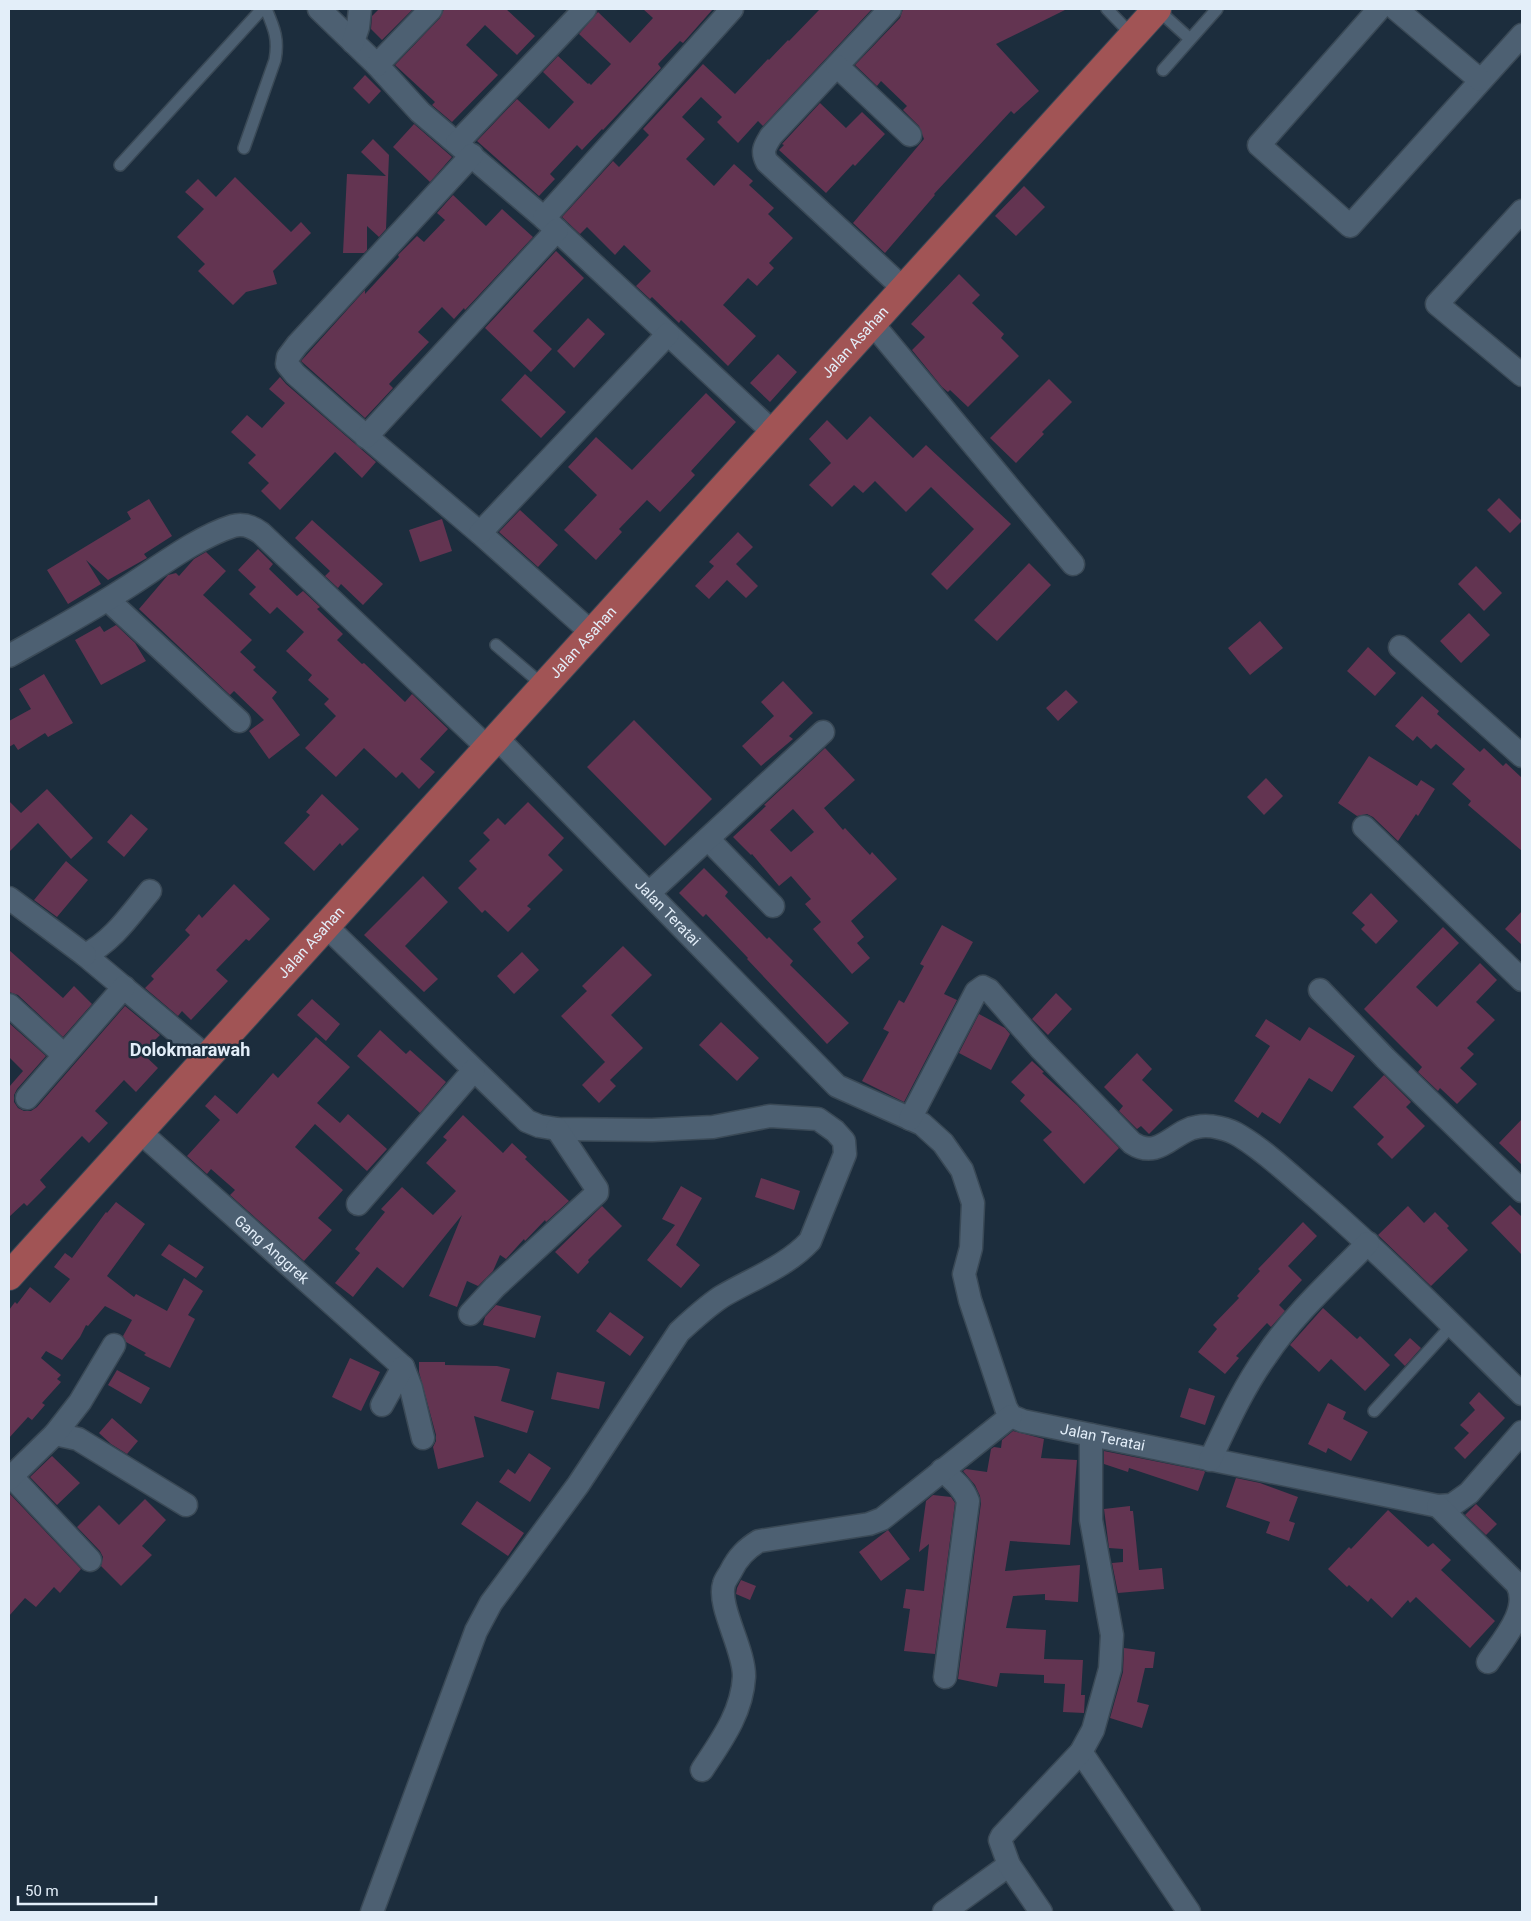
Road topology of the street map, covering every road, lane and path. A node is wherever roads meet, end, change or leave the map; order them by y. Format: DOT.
graph roads {
  1 [pos="264,9"];
  2 [pos="319,9"];
  3 [pos="360,9"];
  4 [pos="430,9"];
  5 [pos="585,9"];
  6 [pos="732,9"];
  7 [pos="890,9"];
  8 [pos="1107,9"];
  9 [pos="1157,9"];
  10 [pos="1217,9"];
  11 [pos="1379,9"];
  12 [pos="1396,9"];
  13 [pos="1522,35"];
  14 [pos="1134,36"];
  15 [pos="1190,39"];
  16 [pos="353,42"];
  17 [pos="377,65"];
  18 [pos="837,66"];
  19 [pos="1163,70"];
  20 [pos="1480,80"];
  21 [pos="910,135"];
  22 [pos="244,148"];
  23 [pos="465,149"];
  24 [pos="120,165"];
  25 [pos="1522,211"];
  26 [pos="551,224"];
  27 [pos="903,288"];
  28 [pos="872,323"];
  29 [pos="668,334"];
  30 [pos="1522,374"];
  31 [pos="773,432"];
  32 [pos="366,436"];
  33 [pos="480,533"];
  34 [pos="1073,564"];
  35 [pos="108,600"];
  36 [pos="592,633"];
  37 [pos="496,645"];
  38 [pos="1400,648"];
  39 [pos="9,656"];
  40 [pos="544,686"];
  41 [pos="239,721"];
  42 [pos="822,732"];
  43 [pos="493,743"];
  44 [pos="1522,756"];
  45 [pos="1364,827"];
  46 [pos="708,838"];
  47 [pos="150,892"];
  48 [pos="649,893"];
  49 [pos="9,898"];
  50 [pos="773,906"];
  51 [pos="326,926"];
  52 [pos="85,955"];
  53 [pos="1522,980"];
  54 [pos="124,987"];
  55 [pos="1320,990"];
  56 [pos="9,1005"];
  57 [pos="64,1055"];
  58 [pos="207,1057"];
  59 [pos="474,1070"];
  60 [pos="27,1098"];
  61 [pos="910,1119"];
  62 [pos="557,1129"];
  63 [pos="139,1131"];
  64 [pos="1522,1191"];
  65 [pos="358,1204"];
  66 [pos="1368,1242"];
  67 [pos="9,1276"];
  68 [pos="470,1314"];
  69 [pos="1452,1325"];
  70 [pos="114,1345"];
  71 [pos="404,1367"];
  72 [pos="1522,1394"];
  73 [pos="382,1405"];
  74 [pos="1374,1412"];
  75 [pos="1011,1416"];
  76 [pos="1522,1432"];
  77 [pos="55,1434"];
  78 [pos="1091,1435"];
  79 [pos="423,1438"];
  80 [pos="1210,1460"];
  81 [pos="942,1470"];
  82 [pos="10,1478"];
  83 [pos="186,1505"];
  84 [pos="1438,1506"];
  85 [pos="90,1560"];
  86 [pos="1488,1662"];
  87 [pos="945,1677"];
  88 [pos="1081,1752"];
  89 [pos="702,1770"];
  90 [pos="1009,1865"];
  91 [pos="372,1912"];
  92 [pos="944,1912"];
  93 [pos="1041,1912"];
  94 [pos="1189,1912"];
  1 -- 22 [label="lane"];
  1 -- 24 [label="lane"];
  2 -- 16 [label="street"];
  3 -- 16 [label="street"];
  4 -- 17 [label="street"];
  5 -- 23 [label="street"];
  6 -- 26 [label="street"];
  7 -- 18 [label="street"];
  8 -- 14 [label="lane"];
  9 -- 14 [label="main road, Jalan Asahan"];
  9 -- 15 [label="lane"];
  10 -- 15 [label="lane"];
  11 -- 20 [label="street"];
  12 -- 20 [label="street"];
  13 -- 20 [label="street"];
  14 -- 27 [label="main road, Jalan Asahan"];
  15 -- 19 [label="lane"];
  16 -- 17 [label="street"];
  17 -- 23 [label="street"];
  18 -- 21 [label="street"];
  18 -- 27 [label="street"];
  23 -- 26 [label="street"];
  23 -- 32 [label="street"];
  25 -- 30 [label="street"];
  26 -- 29 [label="street"];
  26 -- 32 [label="street"];
  27 -- 28 [label="main road, Jalan Asahan"];
  28 -- 31 [label="main road, Jalan Asahan"];
  28 -- 34 [label="street"];
  29 -- 31 [label="street"];
  29 -- 33 [label="street"];
  31 -- 36 [label="main road, Jalan Asahan"];
  32 -- 33 [label="street"];
  33 -- 36 [label="street"];
  35 -- 39 [label="street, Jalan Teratai"];
  35 -- 41 [label="street"];
  35 -- 43 [label="street, Jalan Teratai"];
  36 -- 40 [label="main road, Jalan Asahan"];
  37 -- 40 [label="lane"];
  38 -- 44 [label="street"];
  40 -- 43 [label="main road, Jalan Asahan"];
  42 -- 46 [label="street"];
  43 -- 48 [label="street, Jalan Teratai"];
  43 -- 51 [label="main road, Jalan Asahan"];
  45 -- 53 [label="street"];
  46 -- 48 [label="street"];
  46 -- 50 [label="street"];
  47 -- 52 [label="street"];
  48 -- 61 [label="street, Jalan Teratai"];
  49 -- 52 [label="street"];
  51 -- 58 [label="main road, Jalan Asahan"];
  51 -- 59 [label="street"];
  52 -- 54 [label="street"];
  54 -- 57 [label="street"];
  54 -- 58 [label="street"];
  55 -- 64 [label="street"];
  56 -- 57 [label="street"];
  57 -- 60 [label="street"];
  58 -- 63 [label="main road, Jalan Asahan"];
  59 -- 62 [label="street"];
  59 -- 65 [label="street"];
  61 -- 66 [label="street"];
  61 -- 75 [label="street"];
  62 -- 68 [label="street"];
  62 -- 91 [label="street"];
  63 -- 67 [label="main road, Jalan Asahan"];
  63 -- 71 [label="street, Gang Anggrek"];
  66 -- 69 [label="street"];
  66 -- 80 [label="street"];
  69 -- 72 [label="street"];
  69 -- 74 [label="lane"];
  70 -- 77 [label="street"];
  71 -- 73 [label="street"];
  71 -- 79 [label="street"];
  75 -- 78 [label="street, Jalan Teratai"];
  75 -- 81 [label="street"];
  76 -- 84 [label="street, Jalan Teratai"];
  77 -- 82 [label="street"];
  77 -- 83 [label="street"];
  78 -- 80 [label="street, Jalan Teratai"];
  78 -- 88 [label="street"];
  80 -- 84 [label="street, Jalan Teratai"];
  81 -- 87 [label="street"];
  81 -- 89 [label="street"];
  82 -- 85 [label="street"];
  84 -- 86 [label="street"];
  88 -- 90 [label="street"];
  88 -- 94 [label="street"];
  90 -- 92 [label="street"];
  90 -- 93 [label="street"];
}
